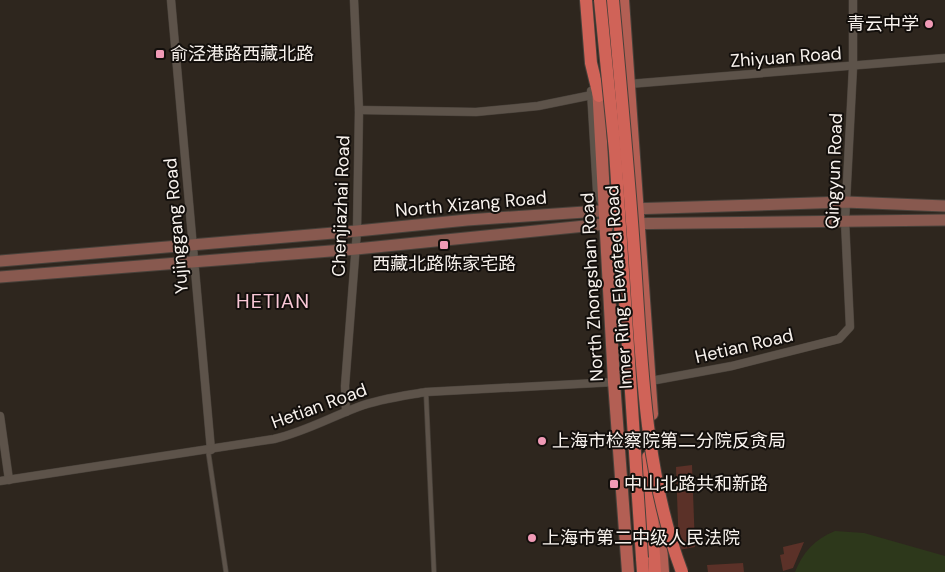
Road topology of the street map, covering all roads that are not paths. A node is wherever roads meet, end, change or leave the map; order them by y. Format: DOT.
graph roads {
  1 [pos="171,0"];
  2 [pos="354,0"];
  3 [pos="580,0"];
  4 [pos="586,0"];
  5 [pos="591,0"];
  6 [pos="600,0"];
  7 [pos="613,0"];
  8 [pos="623,0"];
  9 [pos="853,0"];
  10 [pos="945,58"];
  11 [pos="853,67"];
  12 [pos="629,84"];
  13 [pos="595,96"];
  14 [pos="359,110"];
  15 [pos="845,202"];
  16 [pos="945,206"];
  17 [pos="639,208"];
  18 [pos="605,211"];
  19 [pos="945,220"];
  20 [pos="845,221"];
  21 [pos="605,224"];
  22 [pos="640,224"];
  23 [pos="357,231"];
  24 [pos="193,245"];
  25 [pos="356,249"];
  26 [pos="0,261"];
  27 [pos="194,262"];
  28 [pos="0,277"];
  29 [pos="839,339"];
  30 [pos="653,380"];
  31 [pos="614,382"];
  32 [pos="426,392"];
  33 [pos="346,412"];
  34 [pos="0,416"];
  35 [pos="646,421"];
  36 [pos="209,450"];
  37 [pos="9,480"];
  38 [pos="0,481"];
  39 [pos="624,519"];
  40 [pos="226,572"];
  41 [pos="434,572"];
  42 [pos="623,572"];
  43 [pos="628,572"];
  44 [pos="643,572"];
  45 [pos="655,572"];
  46 [pos="663,572"];
  47 [pos="682,572"];
  1 -- 24 [label="street, Yujinggang Road"];
  2 -- 14 [label="street, Chenjiazhai Road"];
  3 -- 13 [label="street"];
  4 -- 13 [label="highway"];
  5 -- 13 [label="main road, North Zhongshan Road"];
  6 -- 44 [label="highway, Inner Ring Elevated Road, bridge"];
  7 -- 35 [label="highway, Inner Ring Elevated Road, bridge"];
  8 -- 12 [label="main road"];
  9 -- 11 [label="street, Qingyun Road"];
  10 -- 11 [label="street, Zhiyuan Road"];
  11 -- 12 [label="street, Zhiyuan Road"];
  11 -- 15 [label="street, Qingyun Road"];
  12 -- 17 [label="main road"];
  13 -- 14 [label="street"];
  13 -- 18 [label="main road, North Zhongshan Road"];
  14 -- 23 [label="street, Chenjiazhai Road"];
  15 -- 16 [label="main road, North Xizang Road"];
  15 -- 17 [label="main road, North Xizang Road"];
  15 -- 20 [label="street, Qingyun Road"];
  17 -- 18 [label="main road, North Xizang Road"];
  17 -- 22 [label="main road"];
  18 -- 21 [label="main road, North Zhongshan Road"];
  18 -- 23 [label="main road, North Xizang Road"];
  19 -- 20 [label="main road, North Xizang Road"];
  20 -- 22 [label="main road, North Xizang Road"];
  20 -- 29 [label="street, Qingyun Road"];
  21 -- 22 [label="main road, North Xizang Road"];
  21 -- 25 [label="main road, North Xizang Road"];
  21 -- 31 [label="main road, North Zhongshan Road"];
  22 -- 30 [label="main road"];
  23 -- 24 [label="main road, North Xizang Road"];
  23 -- 25 [label="street, Chenjiazhai Road"];
  24 -- 26 [label="main road, North Xizang Road"];
  24 -- 27 [label="street, Yujinggang Road"];
  25 -- 27 [label="main road, North Xizang Road"];
  25 -- 33 [label="street, Chenjiazhai Road"];
  27 -- 28 [label="main road, North Xizang Road"];
  27 -- 36 [label="street, Yujinggang Road"];
  29 -- 30 [label="street, Hetian Road"];
  30 -- 31 [label="street, Hetian Road"];
  30 -- 46 [label="main road"];
  31 -- 32 [label="street, Hetian Road"];
  31 -- 39 [label="main road, North Zhongshan Road"];
  32 -- 33 [label="street, Hetian Road"];
  32 -- 41 [label="lane"];
  33 -- 36 [label="street, Hetian Road"];
  34 -- 37 [label="street"];
  35 -- 45 [label="highway, Inner Ring Elevated Road, bridge"];
  35 -- 47 [label="highway, bridge"];
  36 -- 37 [label="street, Hetian Road"];
  36 -- 40 [label="lane"];
  37 -- 38 [label="street, Hetian Road"];
  39 -- 42 [label="main road"];
  39 -- 43 [label="main road, North Zhongshan Road"];
}
